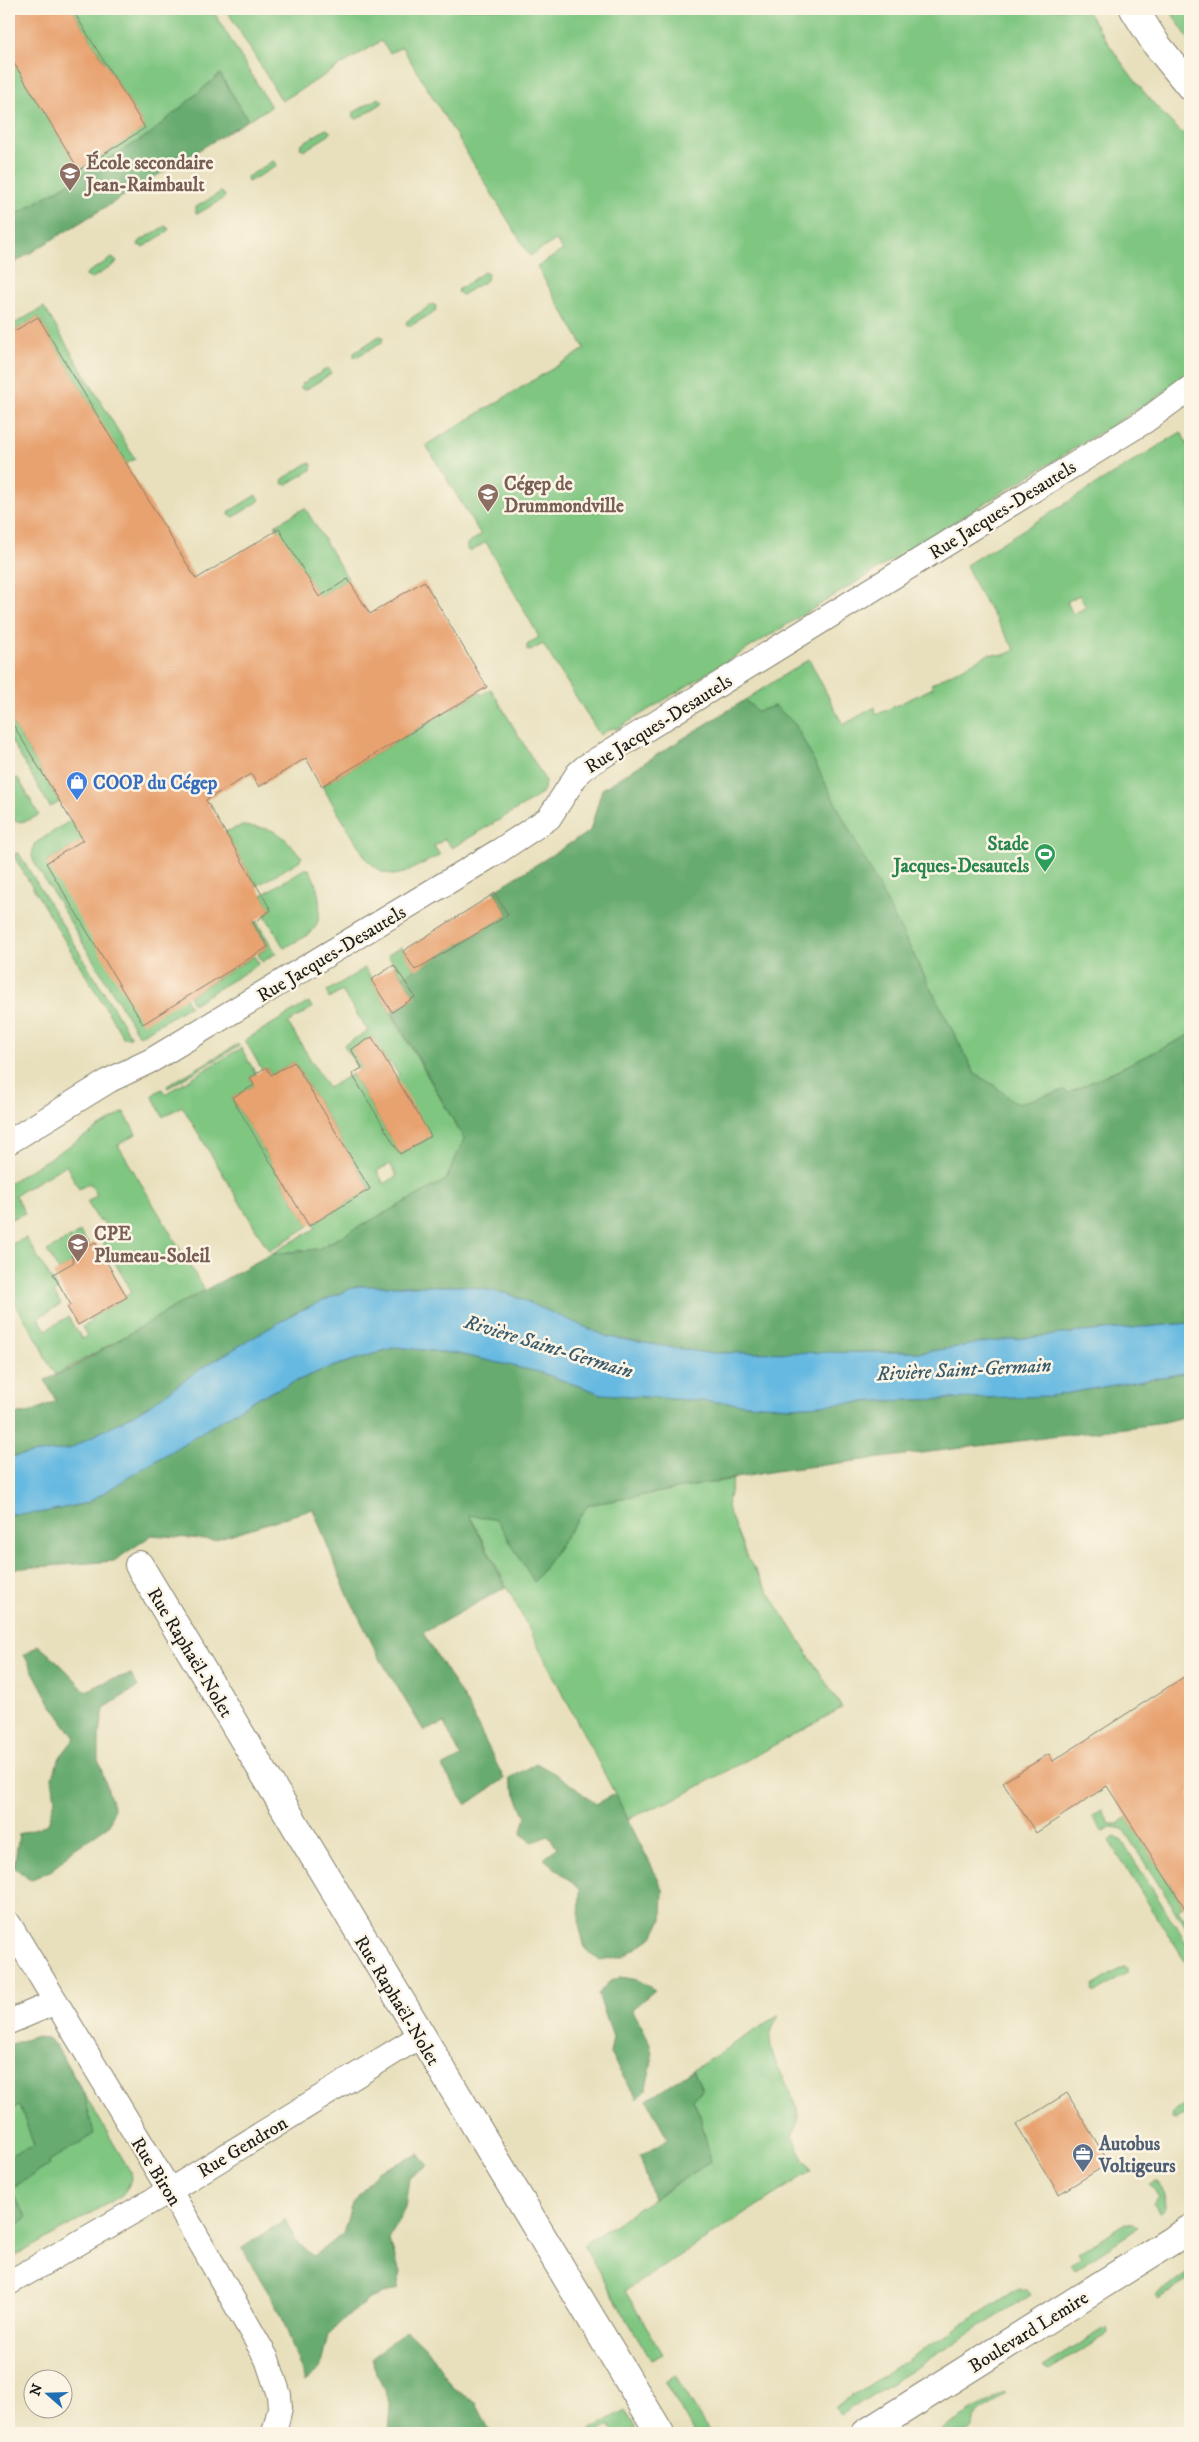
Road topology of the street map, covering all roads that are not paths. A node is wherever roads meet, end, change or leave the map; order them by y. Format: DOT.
graph roads {
  1 [pos="1134,9"];
  2 [pos="1190,86"];
  3 [pos="1190,388"];
  4 [pos="9,1142"];
  5 [pos="139,1565"];
  6 [pos="9,1924"];
  7 [pos="56,2002"];
  8 [pos="9,2022"];
  9 [pos="420,2036"];
  10 [pos="169,2191"];
  11 [pos="1190,2229"];
  12 [pos="9,2283"];
  13 [pos="275,2430"];
  14 [pos="660,2433"];
  15 [pos="866,2433"];
  1 -- 2 [label="street"];
  3 -- 4 [label="street, Rue Jacques-Desautels"];
  5 -- 9 [label="street, Rue Raphaël-Nolet"];
  6 -- 7 [label="street, Rue Biron"];
  7 -- 8 [label="street"];
  7 -- 10 [label="street, Rue Biron"];
  9 -- 10 [label="street, Rue Gendron"];
  9 -- 14 [label="street, Rue Raphaël-Nolet"];
  10 -- 12 [label="street, Rue Gendron"];
  10 -- 13 [label="street, Rue Biron"];
  11 -- 15 [label="street, Boulevard Lemire"];
}
